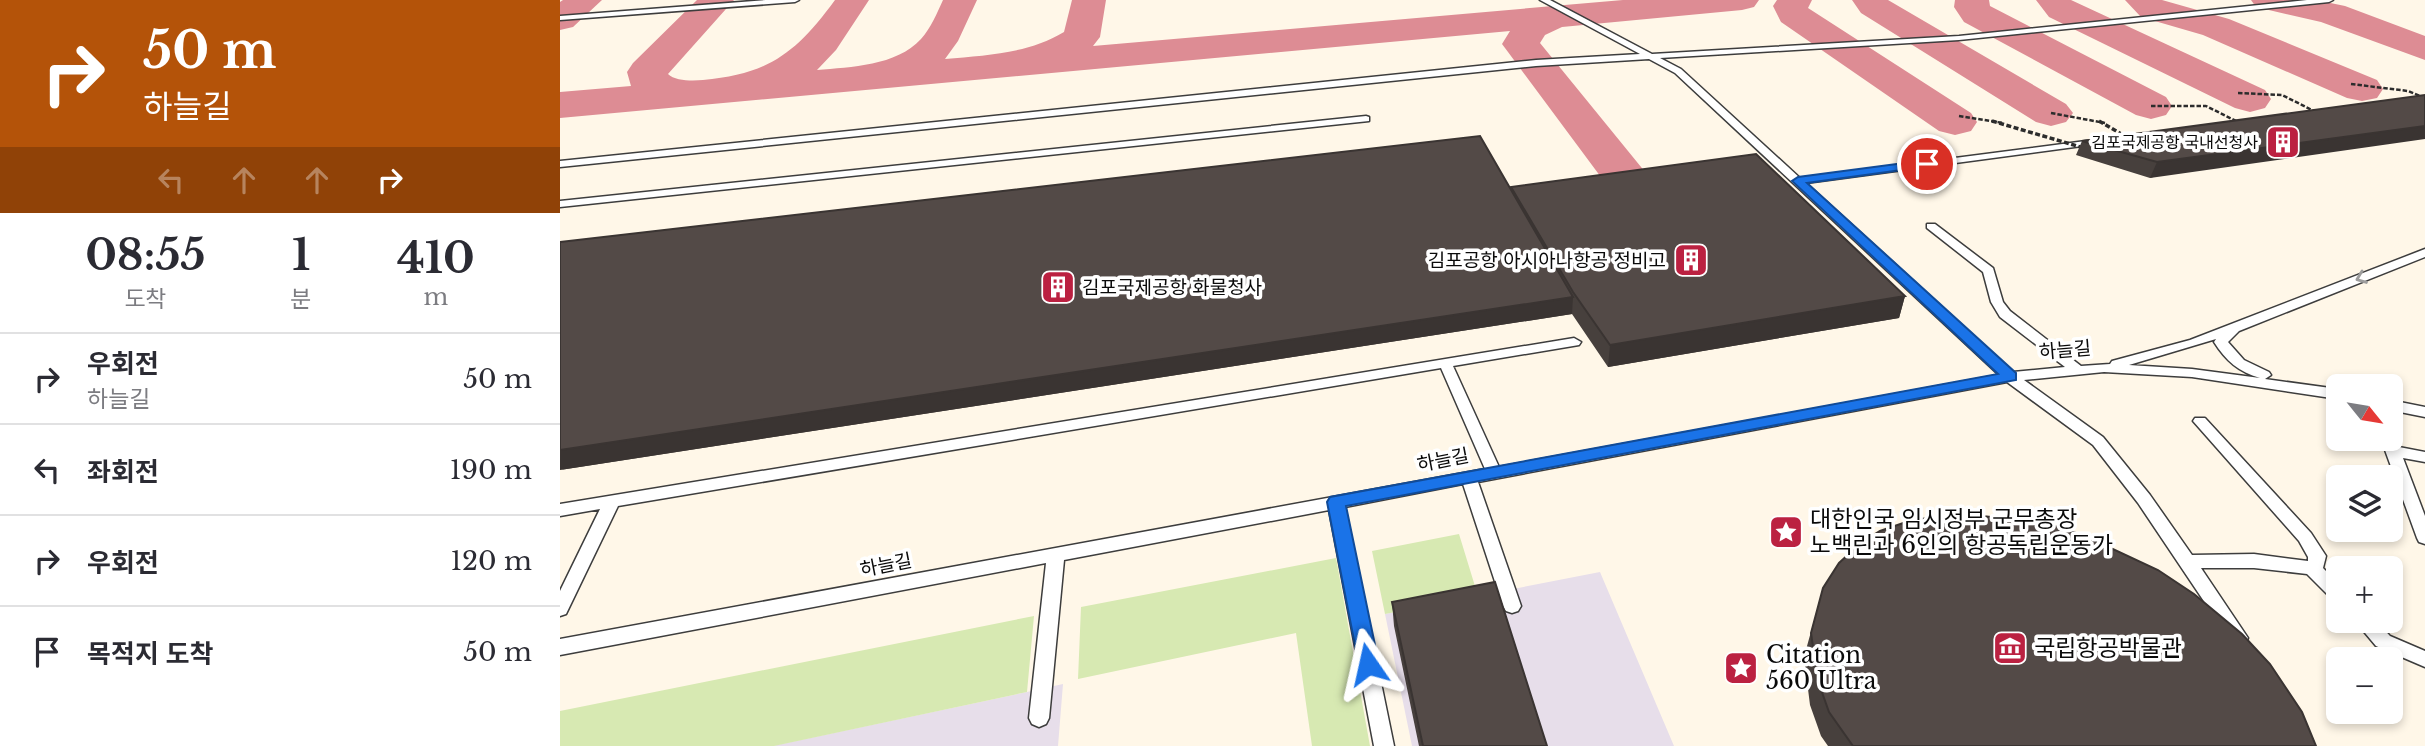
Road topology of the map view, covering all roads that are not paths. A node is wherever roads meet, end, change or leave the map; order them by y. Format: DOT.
graph roads {
  1 [pos="795,0"];
  2 [pos="1544,0"];
  3 [pos="2329,0"];
  4 [pos="560,18"];
  5 [pos="1647,54"];
  6 [pos="1366,119"];
  7 [pos="2115,139"];
  8 [pos="560,164"];
  9 [pos="1798,181"];
  10 [pos="560,204"];
  11 [pos="1931,226"];
  12 [pos="2425,253"];
  13 [pos="2234,328"];
  14 [pos="1574,342"];
  15 [pos="1446,365"];
  16 [pos="2104,368"];
  17 [pos="2077,370"];
  18 [pos="2010,377"];
  19 [pos="2310,388"];
  20 [pos="2326,391"];
  21 [pos="2403,408"];
  22 [pos="2425,412"];
  23 [pos="2200,421"];
  24 [pos="2403,449"];
  25 [pos="2393,452"];
  26 [pos="2425,457"];
  27 [pos="1494,472"];
  28 [pos="1469,477"];
  29 [pos="612,502"];
  30 [pos="1336,502"];
  31 [pos="560,510"];
  32 [pos="2425,538"];
  33 [pos="1056,554"];
  34 [pos="2187,562"];
  35 [pos="2312,568"];
  36 [pos="2326,582"];
  37 [pos="1512,606"];
  38 [pos="560,609"];
  39 [pos="2375,633"];
  40 [pos="560,647"];
  41 [pos="2251,654"];
  42 [pos="2425,659"];
  43 [pos="1039,718"];
  44 [pos="1384,746"];
  1 -- 4 [label="lane"];
  2 -- 5 [label="lane"];
  3 -- 5 [label="lane"];
  5 -- 8 [label="lane"];
  5 -- 9 [label="lane"];
  6 -- 10 [label="lane"];
  7 -- 9 [label="lane"];
  9 -- 18 [label="lane"];
  11 -- 17 [label="lane"];
  12 -- 13 [label="lane, one-way"];
  13 -- 16 [label="lane"];
  13 -- 19 [label="lane"];
  14 -- 15 [label="lane"];
  15 -- 27 [label="lane"];
  15 -- 29 [label="lane"];
  16 -- 17 [label="lane, 하늘길"];
  16 -- 19 [label="lane, 하늘길"];
  17 -- 18 [label="lane, 하늘길"];
  18 -- 27 [label="lane, 하늘길"];
  18 -- 34 [label="lane"];
  19 -- 20 [label="lane, 하늘길"];
  21 -- 22 [label="lane"];
  23 -- 35 [label="lane"];
  24 -- 26 [label="lane"];
  25 -- 32 [label="lane"];
  27 -- 28 [label="lane, 하늘길"];
  28 -- 30 [label="lane, 하늘길"];
  28 -- 37 [label="lane"];
  29 -- 31 [label="lane"];
  29 -- 38 [label="lane"];
  30 -- 33 [label="lane, 하늘길"];
  30 -- 44 [label="lane"];
  33 -- 40 [label="lane, 하늘길"];
  33 -- 43 [label="lane"];
  34 -- 35 [label="lane"];
  34 -- 41 [label="lane"];
  35 -- 36 [label="lane"];
  39 -- 42 [label="lane"];
}
